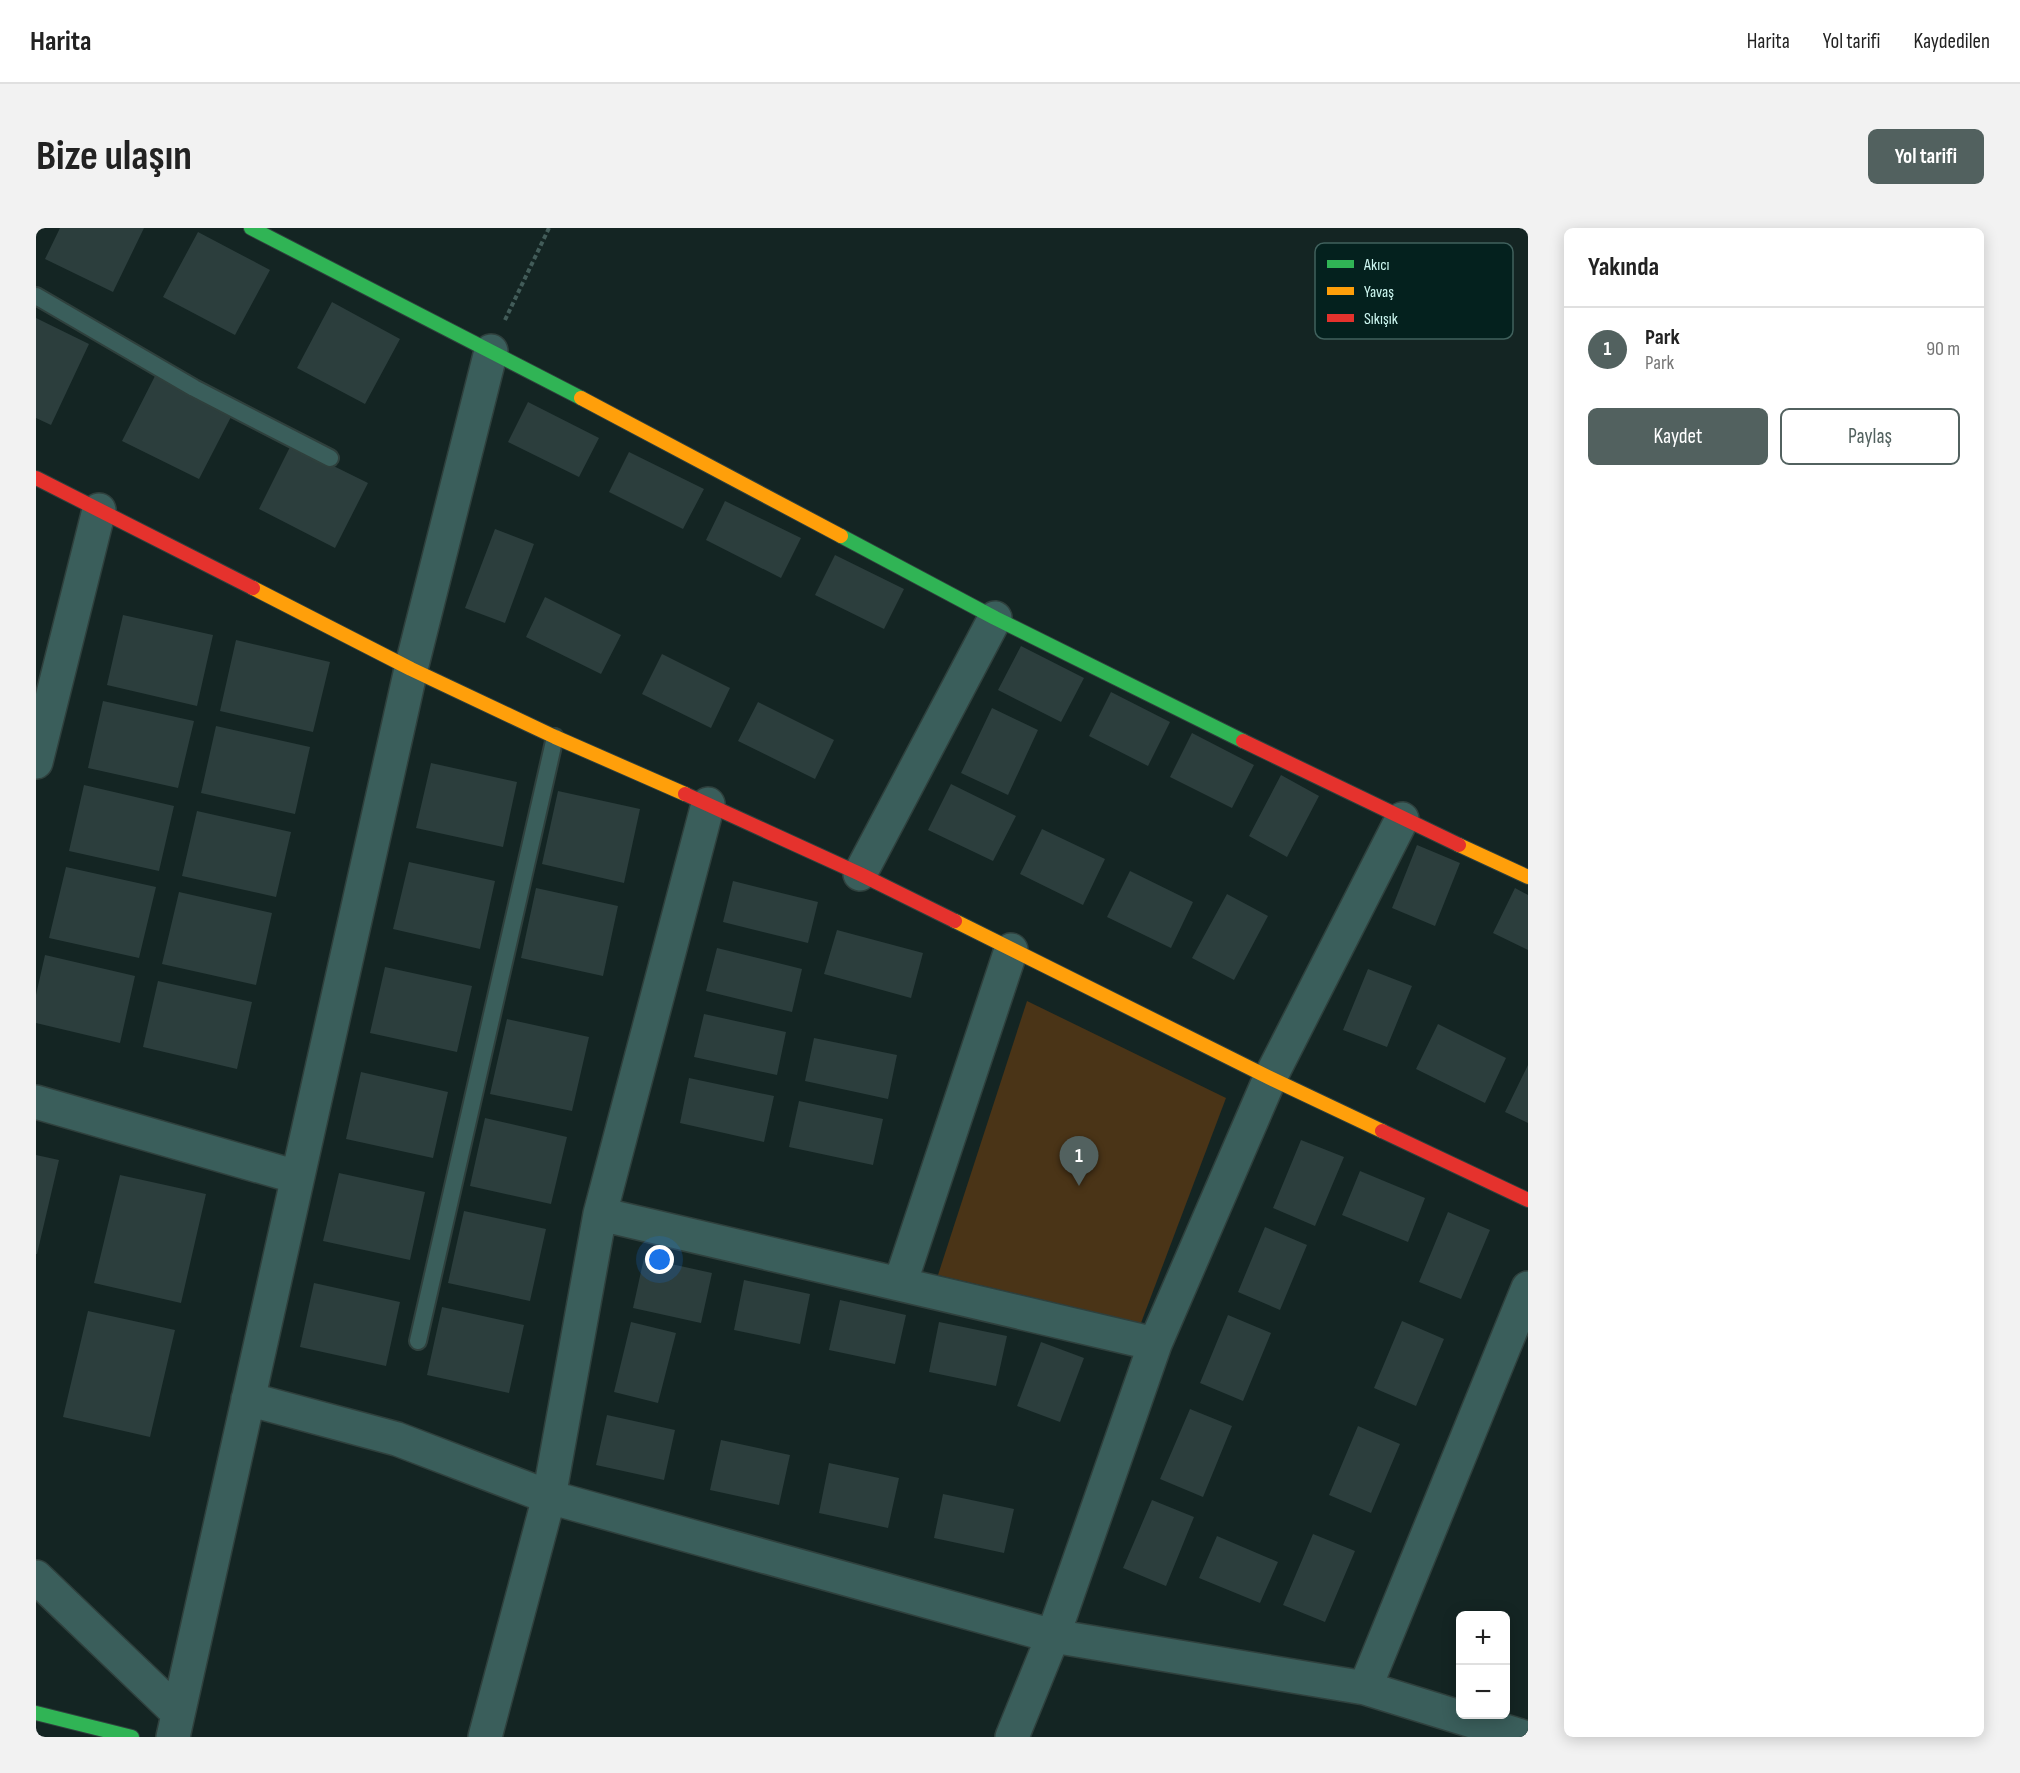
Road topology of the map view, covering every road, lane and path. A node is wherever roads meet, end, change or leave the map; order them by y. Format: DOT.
graph roads {
  1 [pos="251,228"];
  2 [pos="549,228"];
  3 [pos="36,296"];
  4 [pos="491,351"];
  5 [pos="330,458"];
  6 [pos="36,478"];
  7 [pos="99,510"];
  8 [pos="995,618"];
  9 [pos="411,669"];
  10 [pos="555,737"];
  11 [pos="36,762"];
  12 [pos="708,804"];
  13 [pos="1402,819"];
  14 [pos="860,874"];
  15 [pos="1528,877"];
  16 [pos="1011,950"];
  17 [pos="1270,1078"];
  18 [pos="36,1102"];
  19 [pos="297,1177"];
  20 [pos="1528,1200"];
  21 [pos="600,1214"];
  22 [pos="900,1284"];
  23 [pos="1528,1288"];
  24 [pos="418,1341"];
  25 [pos="1155,1344"];
  26 [pos="248,1400"];
  27 [pos="549,1497"];
  28 [pos="36,1577"];
  29 [pos="1053,1636"];
  30 [pos="1365,1688"];
  31 [pos="36,1713"];
  32 [pos="175,1725"];
  33 [pos="132,1737"];
  34 [pos="485,1737"];
  35 [pos="1012,1737"];
  36 [pos="1524,1737"];
  1 -- 4 [label="street"];
  2 -- 4 [label="path"];
  3 -- 5 [label="lane"];
  4 -- 8 [label="street"];
  4 -- 9 [label="street"];
  6 -- 7 [label="street"];
  7 -- 9 [label="street"];
  7 -- 11 [label="street"];
  8 -- 13 [label="street"];
  8 -- 14 [label="street"];
  9 -- 10 [label="street"];
  9 -- 19 [label="street"];
  10 -- 12 [label="street"];
  10 -- 24 [label="lane"];
  12 -- 14 [label="street"];
  12 -- 21 [label="street"];
  13 -- 15 [label="street"];
  13 -- 17 [label="street"];
  14 -- 16 [label="street"];
  16 -- 17 [label="street"];
  16 -- 22 [label="street"];
  17 -- 20 [label="street"];
  17 -- 25 [label="street"];
  18 -- 19 [label="street"];
  19 -- 26 [label="street"];
  21 -- 22 [label="street"];
  21 -- 27 [label="street"];
  22 -- 25 [label="street"];
  23 -- 30 [label="street"];
  25 -- 29 [label="street"];
  26 -- 27 [label="street"];
  26 -- 32 [label="street"];
  27 -- 29 [label="street"];
  27 -- 34 [label="street"];
  28 -- 32 [label="street"];
  29 -- 30 [label="street"];
  29 -- 35 [label="street"];
  30 -- 36 [label="street"];
  31 -- 33 [label="street"];
}
